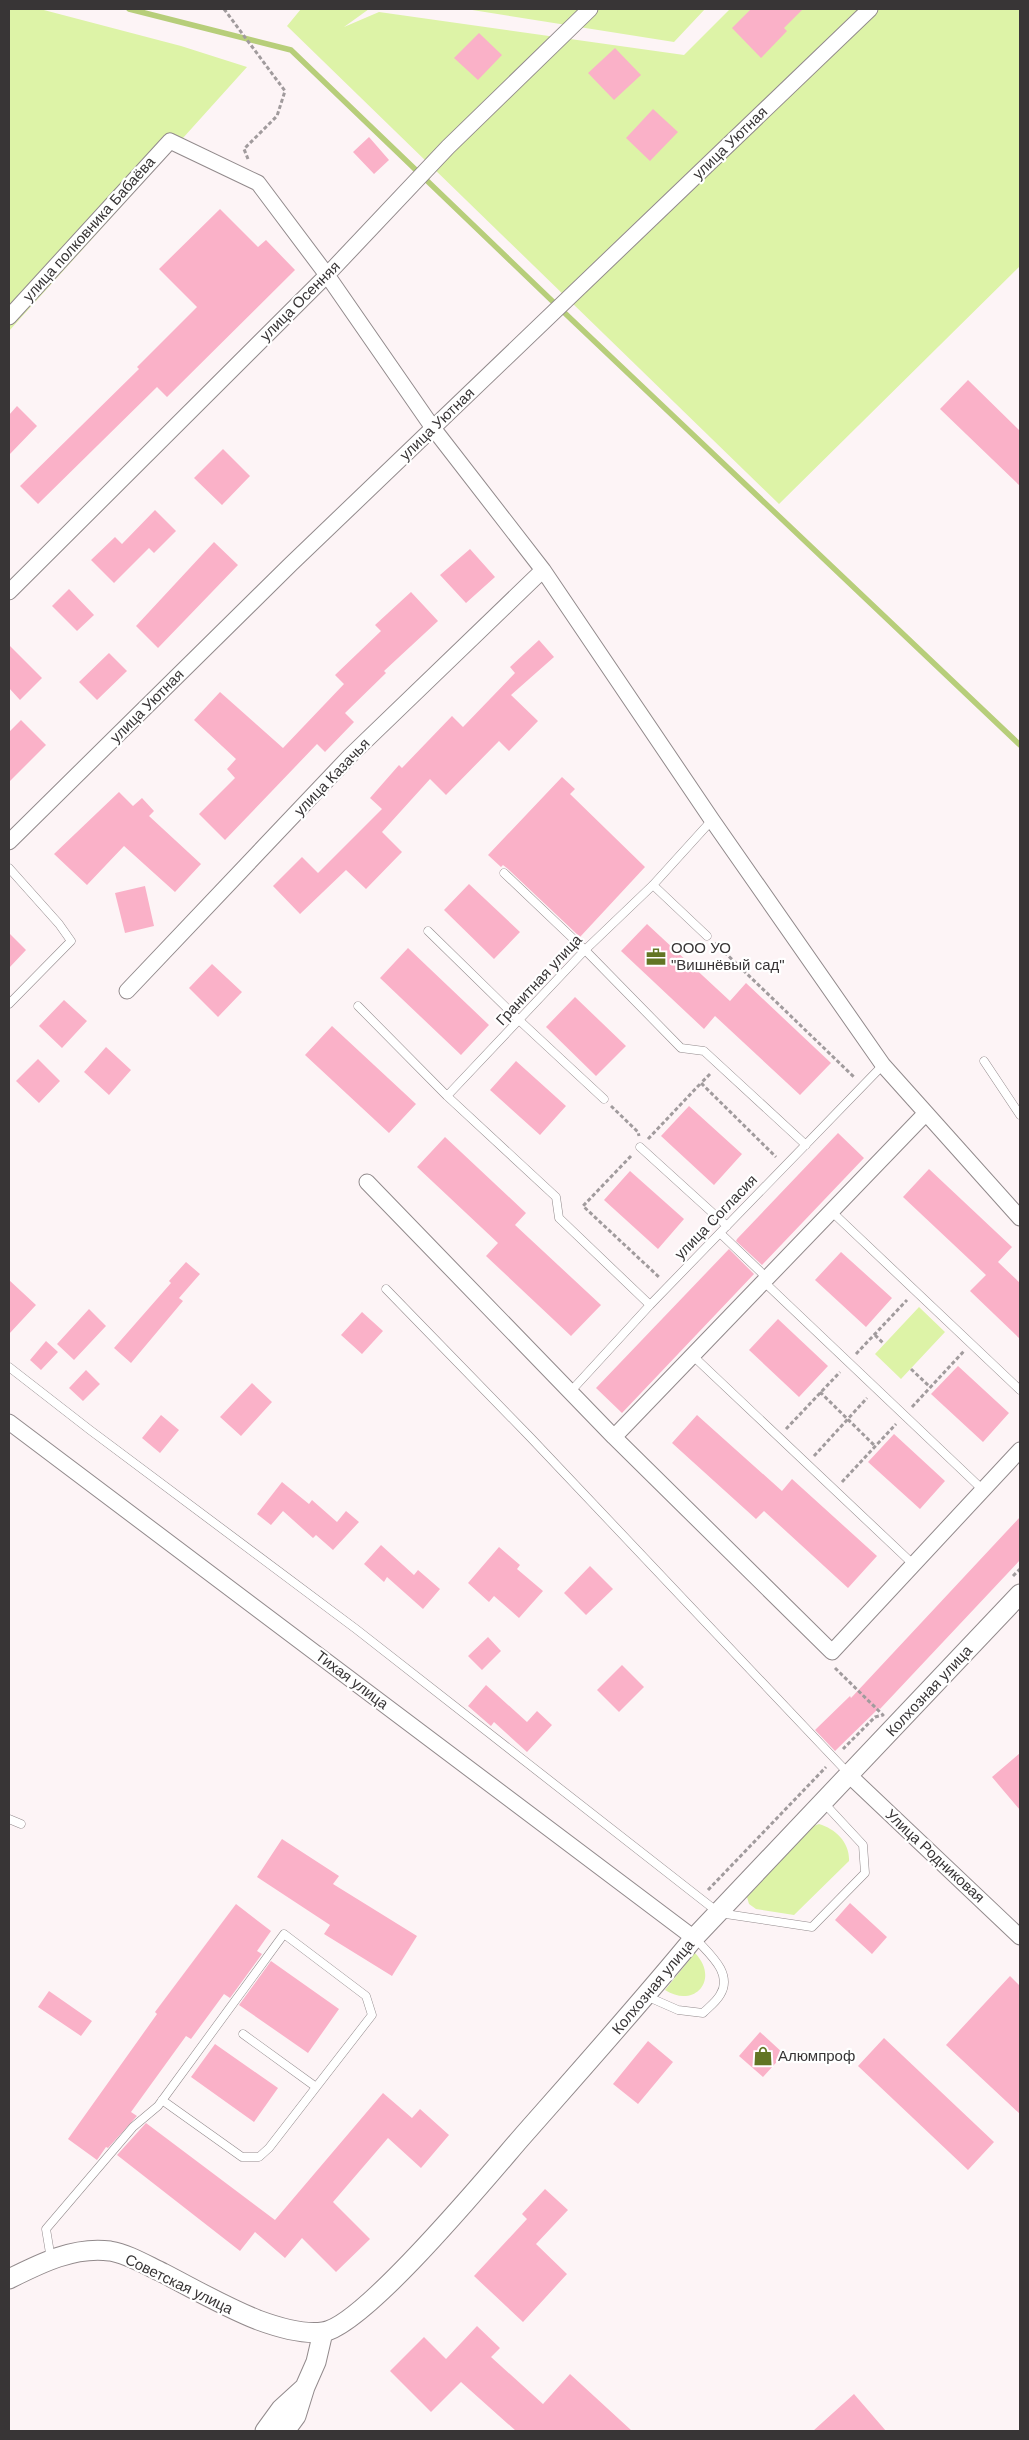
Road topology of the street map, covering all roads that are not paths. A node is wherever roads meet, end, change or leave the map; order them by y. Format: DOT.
graph roads {
  1 [pos="590,9"];
  2 [pos="870,9"];
  3 [pos="328,275"];
  4 [pos="9,317"];
  5 [pos="433,428"];
  6 [pos="544,570"];
  7 [pos="9,592"];
  8 [pos="712,820"];
  9 [pos="9,842"];
  10 [pos="9,868"];
  11 [pos="504,873"];
  12 [pos="652,885"];
  13 [pos="428,931"];
  14 [pos="707,936"];
  15 [pos="585,950"];
  16 [pos="127,991"];
  17 [pos="9,1004"];
  18 [pos="358,1006"];
  19 [pos="520,1021"];
  20 [pos="984,1061"];
  21 [pos="883,1065"];
  22 [pos="447,1096"];
  23 [pos="604,1099"];
  24 [pos="926,1113"];
  25 [pos="1020,1115"];
  26 [pos="806,1145"];
  27 [pos="640,1147"];
  28 [pos="367,1182"];
  29 [pos="830,1210"];
  30 [pos="1020,1218"];
  31 [pos="727,1226"];
  32 [pos="720,1233"];
  33 [pos="765,1279"];
  34 [pos="386,1288"];
  35 [pos="650,1305"];
  36 [pos="692,1355"];
  37 [pos="9,1367"];
  38 [pos="1020,1390"];
  39 [pos="571,1391"];
  40 [pos="9,1422"];
  41 [pos="614,1437"];
  42 [pos="1020,1450"];
  43 [pos="983,1490"];
  44 [pos="914,1565"];
  45 [pos="1020,1594"];
  46 [pos="850,1776"];
  47 [pos="824,1802"];
  48 [pos="9,1819"];
  49 [pos="21,1824"];
  50 [pos="719,1913"];
  51 [pos="1020,1937"];
  52 [pos="694,1938"];
  53 [pos="646,1996"];
  54 [pos="243,2034"];
  55 [pos="316,2087"];
  56 [pos="162,2100"];
  57 [pos="50,2259"];
  58 [pos="9,2279"];
  59 [pos="322,2332"];
  60 [pos="304,2387"];
  61 [pos="264,2431"];
  62 [pos="284,2431"];
  1 -- 3 [label="street, улица Осенняя"];
  2 -- 5 [label="street, улица Уютная"];
  3 -- 4 [label="street, улица полковника Бабаёва"];
  3 -- 5 [label="street"];
  3 -- 7 [label="street, улица Осенняя"];
  5 -- 6 [label="street"];
  5 -- 9 [label="street, улица Уютная"];
  6 -- 8 [label="street"];
  6 -- 16 [label="street, улица Казачья"];
  8 -- 12 [label="lane, Гранитная улица"];
  8 -- 21 [label="street"];
  10 -- 17 [label="lane"];
  11 -- 15 [label="lane"];
  12 -- 14 [label="lane"];
  12 -- 15 [label="lane, Гранитная улица"];
  13 -- 19 [label="lane"];
  15 -- 19 [label="lane, Гранитная улица"];
  15 -- 26 [label="lane"];
  18 -- 22 [label="lane"];
  19 -- 22 [label="lane, Гранитная улица"];
  19 -- 23 [label="lane"];
  20 -- 25 [label="lane"];
  21 -- 24 [label="street"];
  21 -- 26 [label="lane, улица Согласия"];
  22 -- 35 [label="lane"];
  24 -- 29 [label="street"];
  24 -- 30 [label="street"];
  26 -- 31 [label="lane, улица Согласия"];
  27 -- 31 [label="lane"];
  28 -- 39 [label="street"];
  29 -- 33 [label="street"];
  29 -- 38 [label="lane"];
  31 -- 32 [label="lane, улица Согласия"];
  32 -- 33 [label="lane"];
  32 -- 35 [label="lane, улица Согласия"];
  33 -- 36 [label="street"];
  33 -- 43 [label="lane"];
  34 -- 46 [label="lane"];
  35 -- 39 [label="lane, улица Согласия"];
  36 -- 41 [label="street"];
  36 -- 44 [label="lane"];
  37 -- 50 [label="lane"];
  39 -- 41 [label="street"];
  40 -- 52 [label="street, Тихая улица"];
  41 -- 44 [label="street"];
  42 -- 43 [label="street"];
  43 -- 44 [label="street"];
  45 -- 46 [label="street, Колхозная улица"];
  46 -- 47 [label="street, Колхозная улица"];
  46 -- 51 [label="street, Улица Родниковая"];
  47 -- 50 [label="street, Колхозная улица"];
  47 -- 50 [label="lane"];
  48 -- 49 [label="lane"];
  50 -- 52 [label="street, Колхозная улица"];
  52 -- 53 [label="street, Колхозная улица"];
  52 -- 53 [label="lane"];
  53 -- 59 [label="street, Колхозная улица"];
  54 -- 55 [label="lane"];
  55 -- 56 [label="lane"];
  55 -- 56 [label="lane"];
  56 -- 57 [label="lane"];
  57 -- 58 [label="street, Советская улица"];
  57 -- 59 [label="street, Советская улица"];
  59 -- 60 [label="street"];
  60 -- 61 [label="street"];
  60 -- 62 [label="street"];
}
